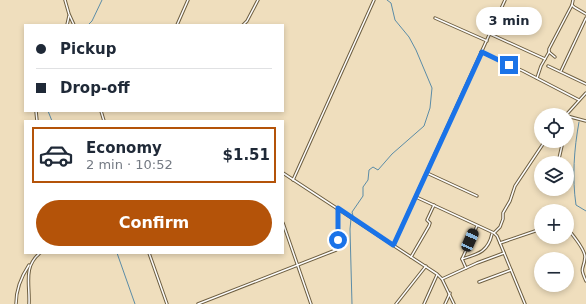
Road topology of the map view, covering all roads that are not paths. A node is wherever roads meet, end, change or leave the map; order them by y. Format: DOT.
graph roads {
  1 [pos="65,0"];
  2 [pos="188,0"];
  3 [pos="258,0"];
  4 [pos="374,0"];
  5 [pos="504,0"];
  6 [pos="573,0"];
  7 [pos="572,5"];
  8 [pos="69,14"];
  9 [pos="586,14"];
  10 [pos="435,18"];
  11 [pos="586,18"];
  12 [pos="67,24"];
  13 [pos="74,24"];
  14 [pos="177,24"];
  15 [pos="244,24"];
  16 [pos="490,34"];
  17 [pos="487,41"];
  18 [pos="482,52"];
  19 [pos="549,52"];
  20 [pos="556,57"];
  21 [pos="545,58"];
  22 [pos="548,66"];
  23 [pos="561,71"];
  24 [pos="537,78"];
  25 [pos="586,84"];
  26 [pos="586,93"];
  27 [pos="579,100"];
  28 [pos="573,108"];
  29 [pos="574,118"];
  30 [pos="586,121"];
  31 [pos="540,148"];
  32 [pos="427,173"];
  33 [pos="284,174"];
  34 [pos="293,180"];
  35 [pos="477,196"];
  36 [pos="416,197"];
  37 [pos="434,205"];
  38 [pos="338,208"];
  39 [pos="284,226"];
  40 [pos="477,226"];
  41 [pos="534,231"];
  42 [pos="493,233"];
  43 [pos="574,238"];
  44 [pos="500,243"];
  45 [pos="393,245"];
  46 [pos="504,253"];
  47 [pos="39,254"];
  48 [pos="149,254"];
  49 [pos="411,257"];
  50 [pos="33,259"];
  51 [pos="462,259"];
  52 [pos="298,265"];
  53 [pos="426,266"];
  54 [pos="466,268"];
  55 [pos="511,270"];
  56 [pos="437,274"];
  57 [pos="442,279"];
  58 [pos="586,281"];
  59 [pos="479,282"];
  60 [pos="450,293"];
  61 [pos="16,304"];
  62 [pos="29,304"];
  63 [pos="167,304"];
  64 [pos="198,304"];
  65 [pos="311,304"];
  66 [pos="396,304"];
  67 [pos="424,304"];
  68 [pos="445,304"];
  69 [pos="454,304"];
  70 [pos="525,304"];
  1 -- 8 [label="street"];
  2 -- 14 [label="street"];
  3 -- 15 [label="street"];
  4 -- 34 [label="street"];
  5 -- 16 [label="street"];
  6 -- 7 [label="street"];
  7 -- 9 [label="street"];
  7 -- 19 [label="street"];
  8 -- 12 [label="street"];
  8 -- 13 [label="street"];
  10 -- 17 [label="street"];
  11 -- 23 [label="street"];
  16 -- 17 [label="street"];
  16 -- 21 [label="street"];
  17 -- 18 [label="street"];
  18 -- 24 [label="street"];
  18 -- 32 [label="street"];
  19 -- 20 [label="street"];
  19 -- 21 [label="street"];
  21 -- 24 [label="street"];
  22 -- 23 [label="street"];
  23 -- 25 [label="street"];
  24 -- 27 [label="street"];
  26 -- 27 [label="street"];
  27 -- 28 [label="street"];
  29 -- 30 [label="street"];
  31 -- 42 [label="street"];
  32 -- 35 [label="street"];
  32 -- 36 [label="street"];
  33 -- 34 [label="street"];
  34 -- 38 [label="street"];
  36 -- 37 [label="street"];
  36 -- 45 [label="street"];
  37 -- 40 [label="street"];
  37 -- 49 [label="street"];
  38 -- 45 [label="street"];
  38 -- 52 [label="street"];
  39 -- 52 [label="street"];
  40 -- 42 [label="street"];
  40 -- 51 [label="street"];
  41 -- 44 [label="street"];
  42 -- 44 [label="street"];
  42 -- 51 [label="street"];
  43 -- 58 [label="street"];
  44 -- 46 [label="street"];
  45 -- 49 [label="street"];
  46 -- 54 [label="street"];
  46 -- 55 [label="street"];
  47 -- 50 [label="street"];
  48 -- 63 [label="street"];
  49 -- 53 [label="street"];
  50 -- 61 [label="street"];
  50 -- 62 [label="street"];
  51 -- 54 [label="street"];
  52 -- 64 [label="street"];
  52 -- 65 [label="street"];
  53 -- 56 [label="street"];
  53 -- 66 [label="street"];
  54 -- 57 [label="street"];
  55 -- 59 [label="street"];
  55 -- 70 [label="street"];
  56 -- 57 [label="street"];
  56 -- 67 [label="street"];
  57 -- 60 [label="street"];
  60 -- 68 [label="street"];
  60 -- 69 [label="street"];
}
